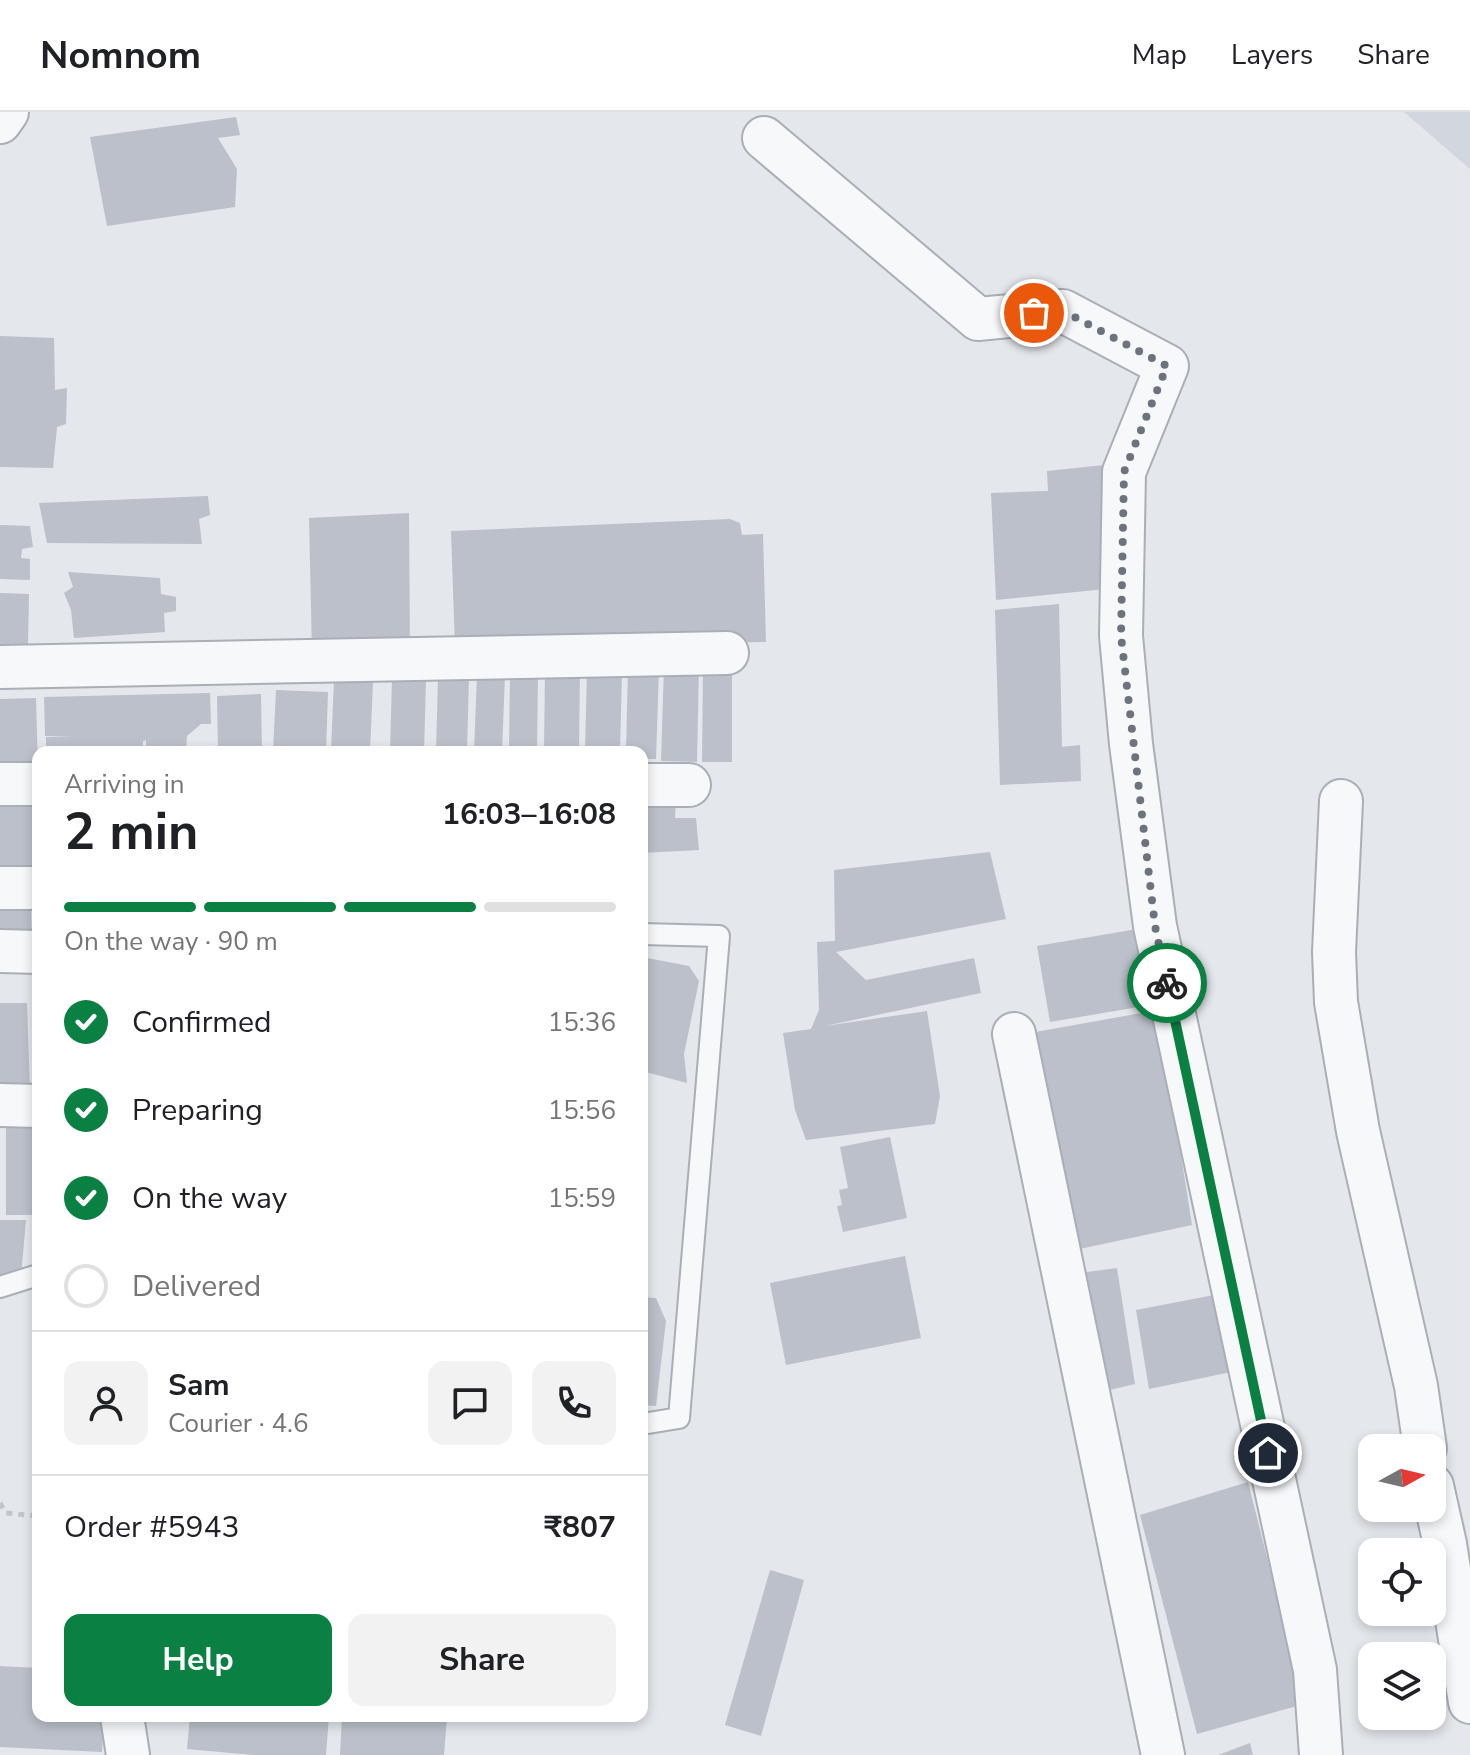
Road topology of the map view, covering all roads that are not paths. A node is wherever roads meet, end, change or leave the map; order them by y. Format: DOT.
graph roads {
  1 [pos="7,112"];
  2 [pos="0,122"];
  3 [pos="764,138"];
  4 [pos="727,653"];
  5 [pos="0,667"];
  6 [pos="0,784"];
  7 [pos="32,784"];
  8 [pos="648,785"];
  9 [pos="689,785"];
  10 [pos="1341,801"];
  11 [pos="0,888"];
  12 [pos="32,888"];
  13 [pos="648,934"];
  14 [pos="0,951"];
  15 [pos="32,952"];
  16 [pos="1014,1034"];
  17 [pos="0,1105"];
  18 [pos="32,1106"];
  19 [pos="32,1277"];
  20 [pos="0,1287"];
  21 [pos="648,1423"];
  22 [pos="1423,1434"];
  23 [pos="1440,1522"];
  24 [pos="1470,1702"];
  25 [pos="123,1722"];
  26 [pos="128,1755"];
  27 [pos="1163,1755"];
  28 [pos="1321,1755"];
  1 -- 2 [label="street"];
  3 -- 28 [label="street"];
  4 -- 5 [label="street"];
  6 -- 7 [label="street"];
  8 -- 9 [label="street"];
  10 -- 22 [label="street"];
  11 -- 12 [label="street"];
  13 -- 21 [label="lane"];
  14 -- 15 [label="street"];
  16 -- 27 [label="street"];
  17 -- 18 [label="street"];
  19 -- 20 [label="lane"];
  23 -- 24 [label="street"];
  25 -- 26 [label="street"];
}
